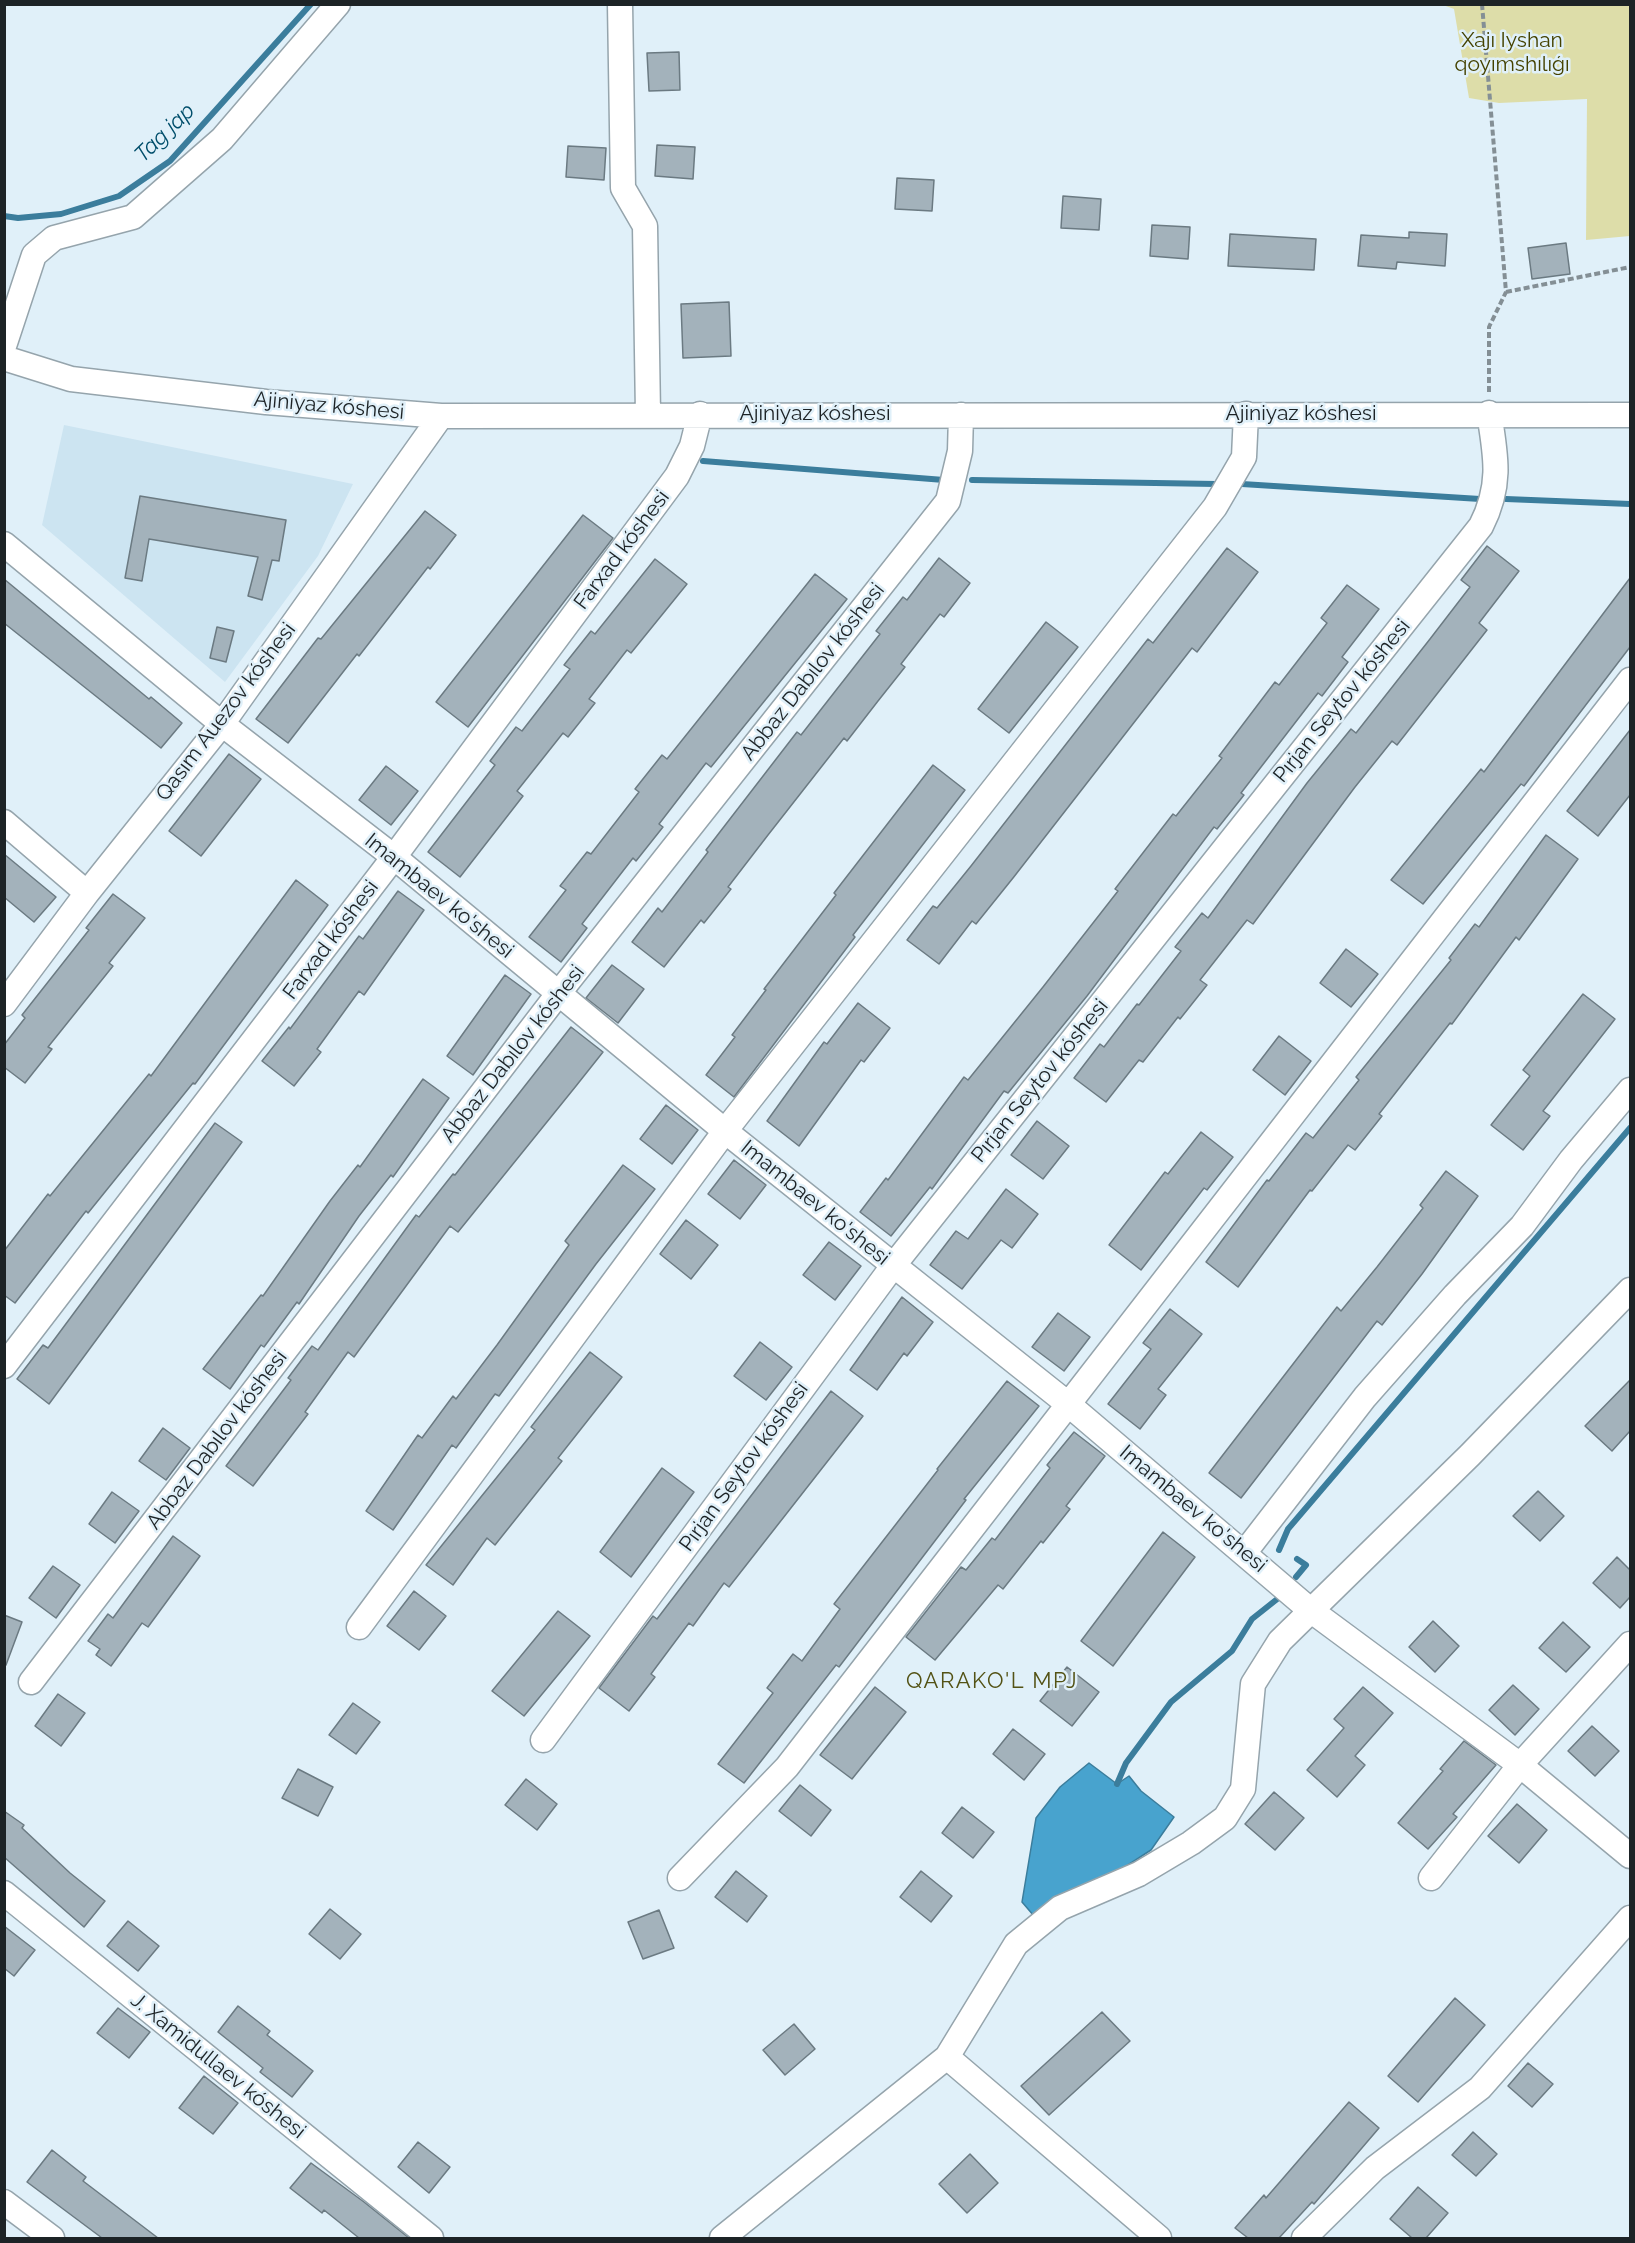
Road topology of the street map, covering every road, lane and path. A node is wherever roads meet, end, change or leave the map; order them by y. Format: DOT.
graph roads {
  1 [pos="339,4"];
  2 [pos="620,4"];
  3 [pos="1482,4"];
  4 [pos="1630,267"];
  5 [pos="1506,292"];
  6 [pos="4,346"];
  7 [pos="4,358"];
  8 [pos="1489,413"];
  9 [pos="648,414"];
  10 [pos="700,414"];
  11 [pos="1246,414"];
  12 [pos="961,415"];
  13 [pos="1630,415"];
  14 [pos="441,416"];
  15 [pos="4,544"];
  16 [pos="1630,680"];
  17 [pos="222,724"];
  18 [pos="4,822"];
  19 [pos="394,857"];
  20 [pos="87,893"];
  21 [pos="558,994"];
  22 [pos="4,1004"];
  23 [pos="1630,1090"];
  24 [pos="725,1131"];
  25 [pos="893,1266"];
  26 [pos="1630,1290"];
  27 [pos="4,1366"];
  28 [pos="1068,1404"];
  29 [pos="1245,1552"];
  30 [pos="1310,1609"];
  31 [pos="359,1627"];
  32 [pos="1630,1644"];
  33 [pos="31,1682"];
  34 [pos="543,1740"];
  35 [pos="1520,1765"];
  36 [pos="1630,1856"];
  37 [pos="680,1878"];
  38 [pos="1431,1878"];
  39 [pos="4,1893"];
  40 [pos="1630,1918"];
  41 [pos="947,2057"];
  42 [pos="4,2202"];
  43 [pos="52,2238"];
  44 [pos="431,2238"];
  45 [pos="722,2238"];
  46 [pos="1159,2238"];
  47 [pos="1304,2238"];
  1 -- 6 [label="street"];
  2 -- 9 [label="street"];
  3 -- 5 [label="path"];
  4 -- 5 [label="path"];
  5 -- 8 [label="path"];
  7 -- 14 [label="street, Ajiniyaz kóshesi"];
  8 -- 11 [label="street, Ajiniyaz kóshesi"];
  8 -- 13 [label="street, Ajiniyaz kóshesi"];
  8 -- 25 [label="street, Pırjan Seytov kóshesi"];
  9 -- 10 [label="street, Ajiniyaz kóshesi"];
  9 -- 14 [label="street, Ajiniyaz kóshesi"];
  10 -- 12 [label="street, Ajiniyaz kóshesi"];
  10 -- 19 [label="street, Farxad kóshesi"];
  11 -- 12 [label="street, Ajiniyaz kóshesi"];
  11 -- 24 [label="street"];
  12 -- 21 [label="street, Abbaz Dabılov kóshesi"];
  14 -- 17 [label="street, Qasım Auezov kóshesi"];
  15 -- 17 [label="street, Imambaev ko'shesi"];
  16 -- 28 [label="street"];
  17 -- 19 [label="street, Imambaev ko'shesi"];
  17 -- 20 [label="street, Qasım Auezov kóshesi"];
  18 -- 20 [label="street"];
  19 -- 21 [label="street, Imambaev ko'shesi"];
  19 -- 27 [label="street, Farxad kóshesi"];
  20 -- 22 [label="street, Qasım Auezov kóshesi"];
  21 -- 24 [label="street, Imambaev ko'shesi"];
  21 -- 33 [label="street, Abbaz Dabılov kóshesi"];
  23 -- 29 [label="street"];
  24 -- 25 [label="street, Imambaev ko'shesi"];
  24 -- 31 [label="street"];
  25 -- 28 [label="street, Imambaev ko'shesi"];
  25 -- 34 [label="street, Pırjan Seytov kóshesi"];
  26 -- 30 [label="street"];
  28 -- 29 [label="street, Imambaev ko'shesi"];
  28 -- 37 [label="street"];
  29 -- 30 [label="street, Imambaev ko'shesi"];
  30 -- 35 [label="street, Imambaev ko'shesi"];
  30 -- 41 [label="street"];
  32 -- 35 [label="street"];
  35 -- 36 [label="street, Imambaev ko'shesi"];
  35 -- 38 [label="street"];
  39 -- 44 [label="street, J. Xamidullaev kóshesi"];
  40 -- 47 [label="street"];
  41 -- 45 [label="street"];
  41 -- 46 [label="street"];
  42 -- 43 [label="street"];
}
